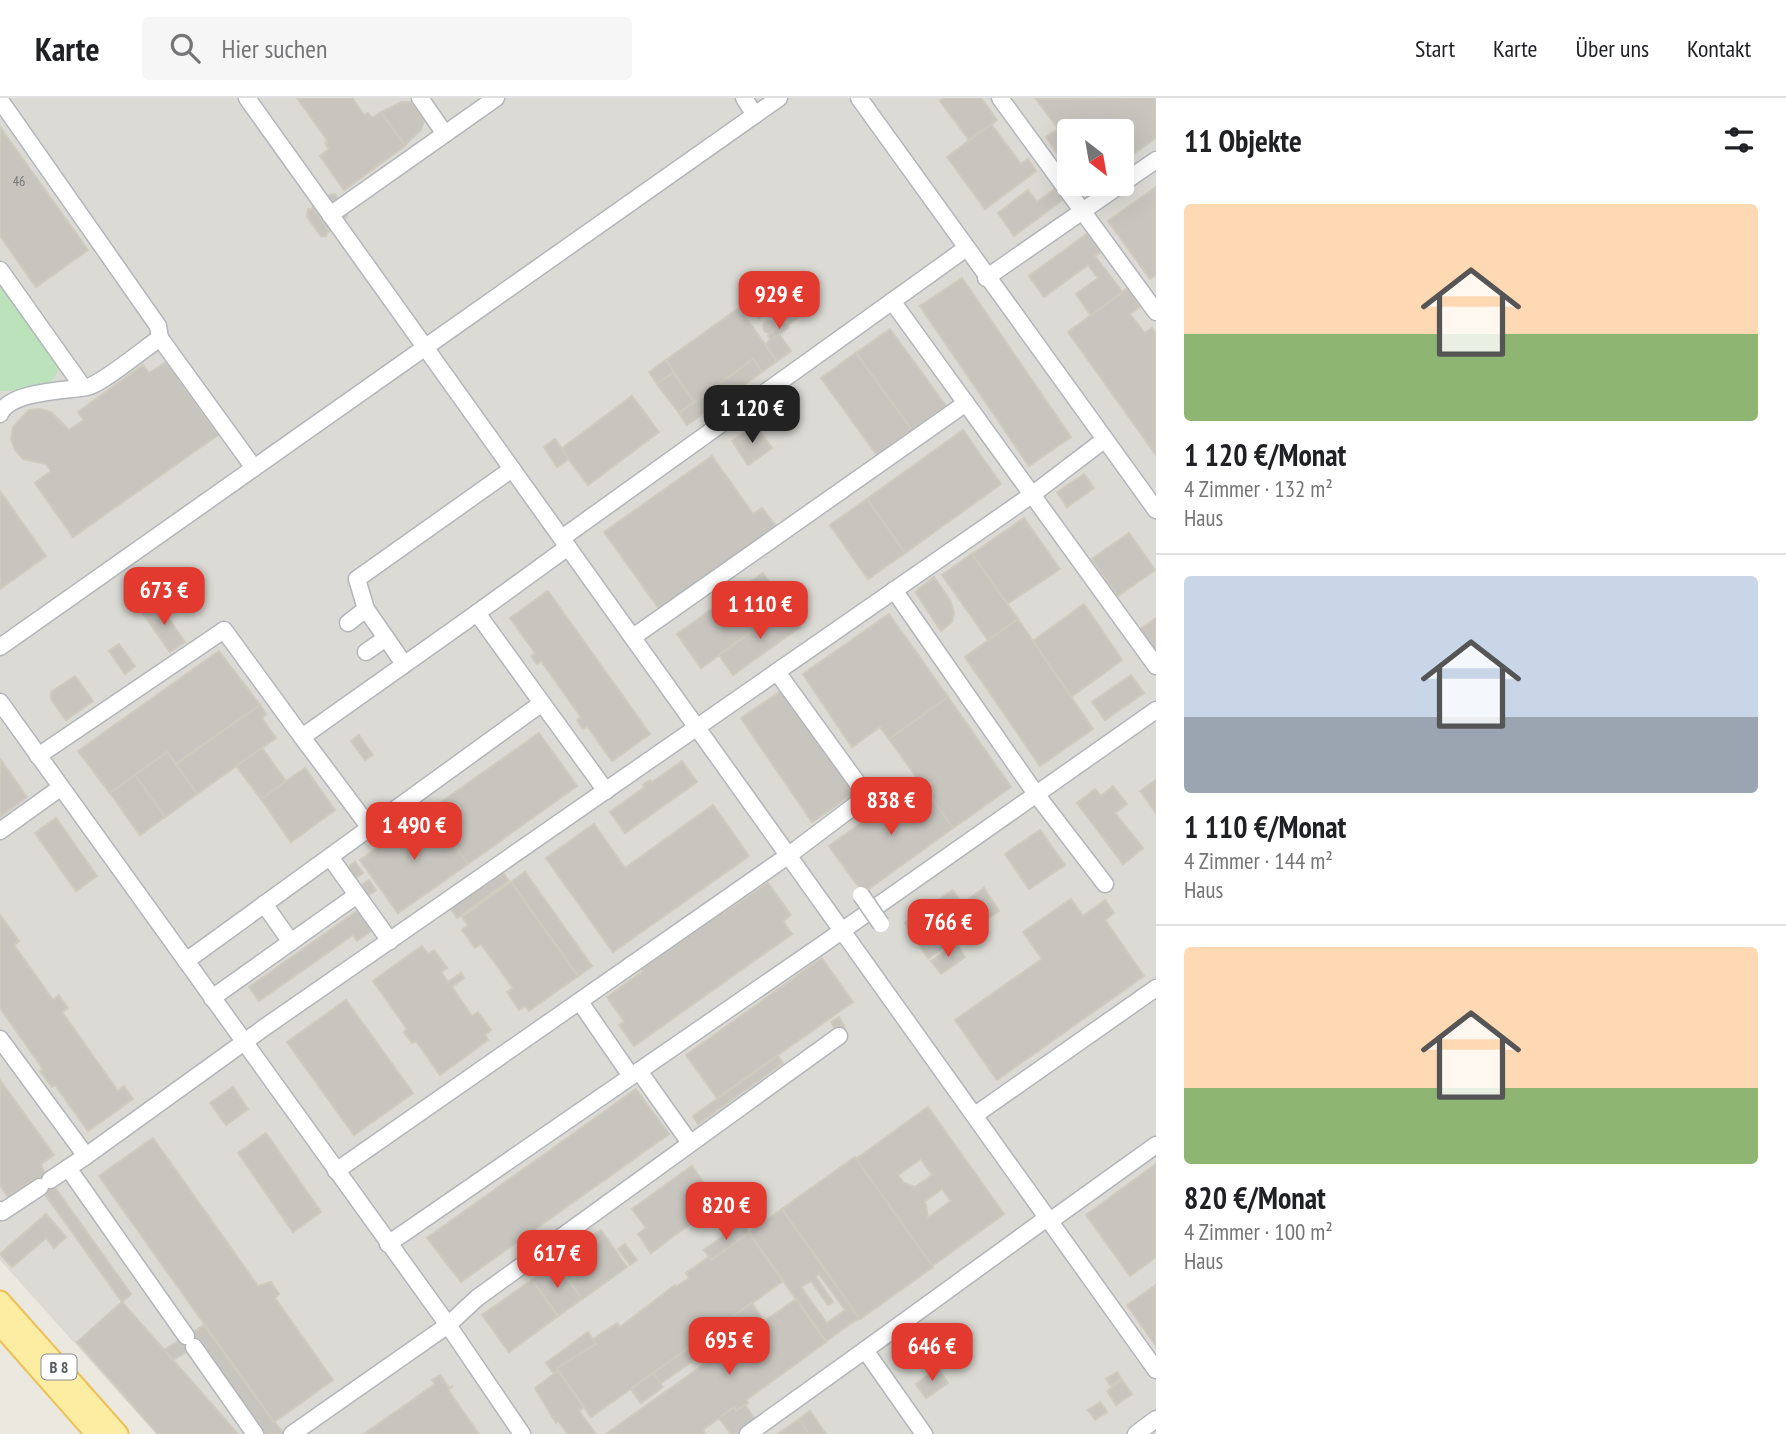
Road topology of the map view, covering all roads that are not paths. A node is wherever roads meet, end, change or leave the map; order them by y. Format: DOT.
graph roads {
  1 [pos="247,98"];
  2 [pos="420,98"];
  3 [pos="496,98"];
  4 [pos="744,98"];
  5 [pos="779,98"];
  6 [pos="859,98"];
  7 [pos="1000,98"];
  8 [pos="5,101"];
  9 [pos="755,115"];
  10 [pos="445,134"];
  11 [pos="1156,160"];
  12 [pos="1082,211"];
  13 [pos="330,215"];
  14 [pos="965,249"];
  15 [pos="0,270"];
  16 [pos="986,278"];
  17 [pos="892,301"];
  18 [pos="1156,313"];
  19 [pos="160,338"];
  20 [pos="425,348"];
  21 [pos="83,387"];
  22 [pos="966,403"];
  23 [pos="0,411"];
  24 [pos="1104,440"];
  25 [pos="254,468"];
  26 [pos="512,469"];
  27 [pos="1033,494"];
  28 [pos="1156,510"];
  29 [pos="565,542"];
  30 [pos="894,590"];
  31 [pos="366,609"];
  32 [pos="477,613"];
  33 [pos="348,623"];
  34 [pos="633,637"];
  35 [pos="386,638"];
  36 [pos="0,647"];
  37 [pos="366,652"];
  38 [pos="404,664"];
  39 [pos="1156,666"];
  40 [pos="777,672"];
  41 [pos="0,702"];
  42 [pos="542,703"];
  43 [pos="1156,710"];
  44 [pos="697,728"];
  45 [pos="302,737"];
  46 [pos="38,756"];
  47 [pos="60,788"];
  48 [pos="606,791"];
  49 [pos="1036,794"];
  50 [pos="370,828"];
  51 [pos="0,831"];
  52 [pos="789,855"];
  53 [pos="330,857"];
  54 [pos="1105,884"];
  55 [pos="357,895"];
  56 [pos="861,895"];
  57 [pos="264,904"];
  58 [pos="881,924"];
  59 [pos="843,930"];
  60 [pos="390,941"];
  61 [pos="291,942"];
  62 [pos="186,961"];
  63 [pos="1156,988"];
  64 [pos="212,998"];
  65 [pos="580,1002"];
  66 [pos="839,1036"];
  67 [pos="0,1039"];
  68 [pos="244,1042"];
  69 [pos="635,1074"];
  70 [pos="975,1115"];
  71 [pos="690,1143"];
  72 [pos="1156,1145"];
  73 [pos="86,1156"];
  74 [pos="68,1168"];
  75 [pos="336,1171"];
  76 [pos="0,1210"];
  77 [pos="1049,1219"];
  78 [pos="388,1244"];
  79 [pos="0,1301"];
  80 [pos="0,1325"];
  81 [pos="448,1325"];
  82 [pos="865,1350"];
  83 [pos="1156,1370"];
  84 [pos="1156,1419"];
  85 [pos="96,1434"];
  86 [pos="118,1434"];
  87 [pos="254,1434"];
  88 [pos="292,1434"];
  89 [pos="522,1434"];
  90 [pos="748,1434"];
  91 [pos="924,1434"];
  92 [pos="1136,1434"];
  1 -- 13 [label="lane"];
  2 -- 10 [label="lane"];
  3 -- 10 [label="lane"];
  4 -- 9 [label="lane"];
  5 -- 9 [label="lane"];
  6 -- 14 [label="lane"];
  7 -- 12 [label="lane"];
  8 -- 19 [label="lane"];
  9 -- 20 [label="lane"];
  10 -- 13 [label="lane"];
  11 -- 12 [label="lane"];
  12 -- 16 [label="lane"];
  12 -- 18 [label="lane"];
  13 -- 20 [label="lane"];
  14 -- 16 [label="lane"];
  14 -- 17 [label="lane"];
  15 -- 21 [label="lane"];
  16 -- 24 [label="lane"];
  17 -- 22 [label="lane"];
  17 -- 29 [label="lane"];
  19 -- 21 [label="lane"];
  19 -- 25 [label="lane"];
  20 -- 25 [label="lane"];
  20 -- 26 [label="lane"];
  21 -- 23 [label="lane"];
  22 -- 27 [label="lane"];
  22 -- 34 [label="lane"];
  24 -- 27 [label="lane"];
  24 -- 28 [label="lane"];
  25 -- 36 [label="lane"];
  26 -- 29 [label="lane"];
  26 -- 31 [label="lane"];
  27 -- 30 [label="lane"];
  27 -- 39 [label="lane"];
  29 -- 32 [label="lane"];
  29 -- 34 [label="lane"];
  30 -- 40 [label="lane"];
  30 -- 49 [label="lane"];
  31 -- 33 [label="lane"];
  31 -- 35 [label="lane"];
  32 -- 38 [label="lane"];
  32 -- 42 [label="lane"];
  34 -- 44 [label="lane"];
  35 -- 37 [label="lane"];
  35 -- 38 [label="lane"];
  38 -- 45 [label="lane"];
  40 -- 44 [label="lane"];
  40 -- 52 [label="lane"];
  41 -- 46 [label="lane"];
  42 -- 48 [label="lane"];
  42 -- 50 [label="lane"];
  43 -- 49 [label="lane"];
  44 -- 48 [label="lane"];
  44 -- 52 [label="lane"];
  45 -- 46 [label="lane"];
  45 -- 50 [label="lane"];
  46 -- 47 [label="lane"];
  47 -- 51 [label="lane"];
  47 -- 62 [label="lane"];
  48 -- 60 [label="lane"];
  49 -- 54 [label="lane"];
  49 -- 59 [label="lane"];
  50 -- 53 [label="lane"];
  52 -- 59 [label="lane"];
  52 -- 65 [label="lane"];
  53 -- 55 [label="lane"];
  53 -- 57 [label="lane"];
  55 -- 60 [label="lane"];
  55 -- 61 [label="lane"];
  56 -- 58 [label="lane, bridge"];
  57 -- 61 [label="lane"];
  57 -- 62 [label="lane"];
  59 -- 69 [label="lane"];
  59 -- 70 [label="lane"];
  60 -- 68 [label="lane"];
  61 -- 64 [label="lane"];
  62 -- 64 [label="lane"];
  63 -- 70 [label="lane"];
  64 -- 68 [label="lane"];
  65 -- 69 [label="lane"];
  65 -- 75 [label="lane"];
  66 -- 71 [label="lane"];
  67 -- 73 [label="lane"];
  68 -- 73 [label="lane"];
  68 -- 75 [label="lane"];
  69 -- 71 [label="lane"];
  69 -- 78 [label="lane"];
  70 -- 77 [label="lane"];
  71 -- 81 [label="lane"];
  72 -- 77 [label="lane"];
  73 -- 74 [label="lane"];
  74 -- 76 [label="lane"];
  74 -- 87 [label="lane"];
  75 -- 78 [label="lane"];
  77 -- 82 [label="lane"];
  77 -- 83 [label="lane"];
  78 -- 81 [label="lane"];
  79 -- 86 [label="main road, B 8"];
  80 -- 85 [label="main road, B 8"];
  81 -- 88 [label="lane"];
  81 -- 89 [label="lane"];
  82 -- 90 [label="lane"];
  82 -- 91 [label="lane"];
  84 -- 92 [label="lane"];
}
